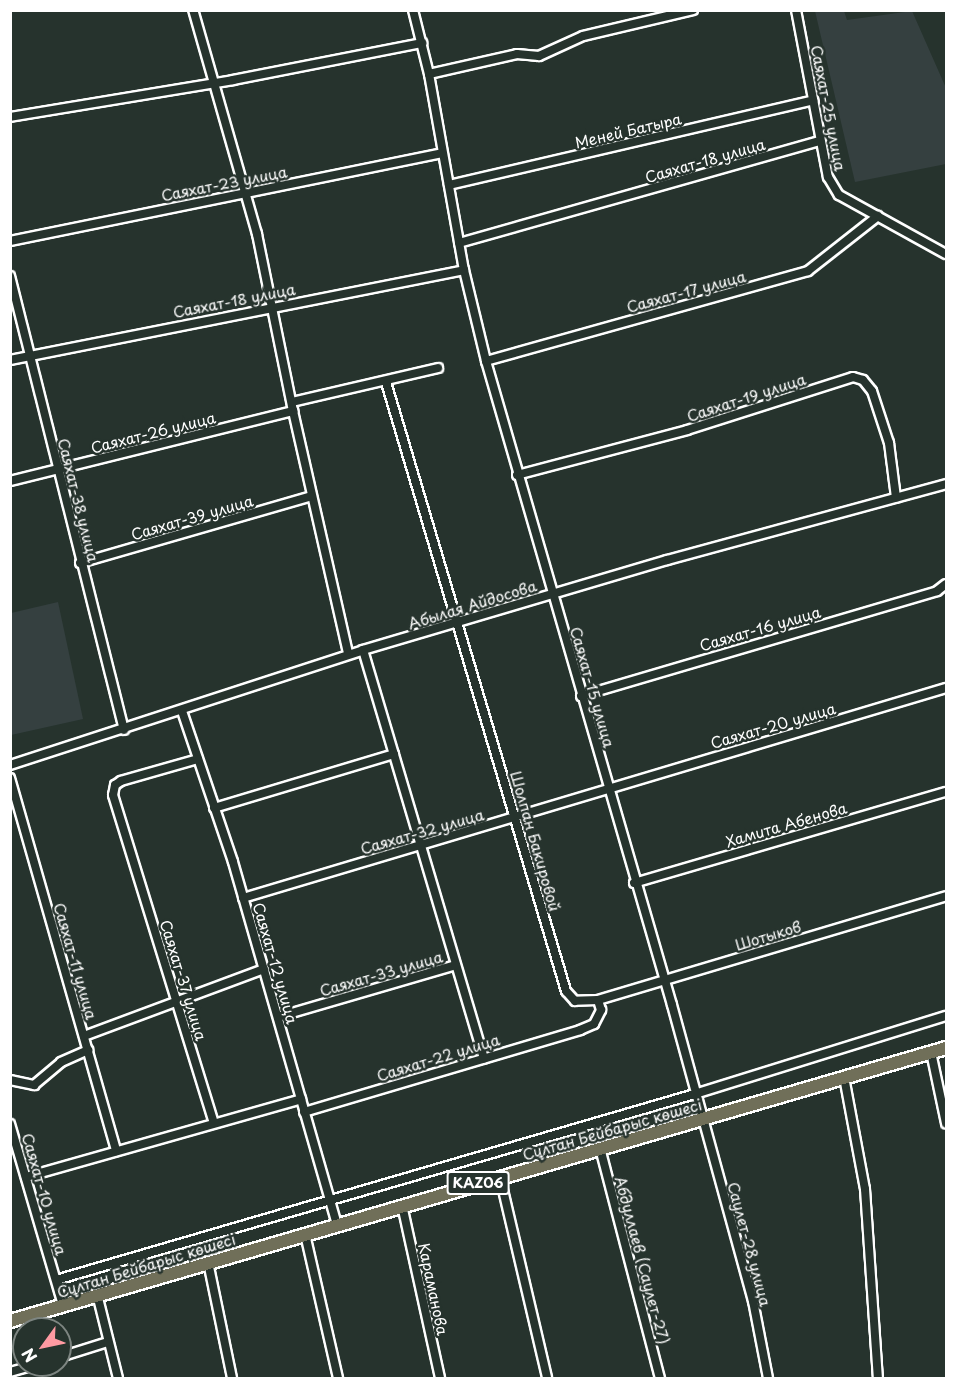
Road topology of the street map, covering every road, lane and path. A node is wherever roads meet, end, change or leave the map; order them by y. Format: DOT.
graph roads {
  1 [pos="193,10"];
  2 [pos="413,10"];
  3 [pos="693,10"];
  4 [pos="796,10"];
  5 [pos="422,43"];
  6 [pos="429,74"];
  7 [pos="214,82"];
  8 [pos="813,100"];
  9 [pos="10,117"];
  10 [pos="820,141"];
  11 [pos="442,153"];
  12 [pos="449,186"];
  13 [pos="247,194"];
  14 [pos="878,216"];
  15 [pos="10,241"];
  16 [pos="459,243"];
  17 [pos="946,254"];
  18 [pos="464,270"];
  19 [pos="10,276"];
  20 [pos="274,305"];
  21 [pos="30,356"];
  22 [pos="10,360"];
  23 [pos="486,361"];
  24 [pos="438,368"];
  25 [pos="386,382"];
  26 [pos="292,402"];
  27 [pos="293,411"];
  28 [pos="57,469"];
  29 [pos="517,475"];
  30 [pos="10,481"];
  31 [pos="946,484"];
  32 [pos="312,496"];
  33 [pos="896,498"];
  34 [pos="80,564"];
  35 [pos="946,584"];
  36 [pos="552,594"];
  37 [pos="457,623"];
  38 [pos="363,650"];
  39 [pos="348,654"];
  40 [pos="946,688"];
  41 [pos="581,696"];
  42 [pos="182,711"];
  43 [pos="124,730"];
  44 [pos="394,754"];
  45 [pos="198,759"];
  46 [pos="10,765"];
  47 [pos="10,778"];
  48 [pos="608,788"];
  49 [pos="946,792"];
  50 [pos="214,808"];
  51 [pos="515,819"];
  52 [pos="421,844"];
  53 [pos="634,883"];
  54 [pos="946,896"];
  55 [pos="243,898"];
  56 [pos="456,964"];
  57 [pos="264,969"];
  58 [pos="665,982"];
  59 [pos="598,1000"];
  60 [pos="176,1002"];
  61 [pos="946,1016"];
  62 [pos="278,1017"];
  63 [pos="84,1036"];
  64 [pos="946,1048"];
  65 [pos="88,1050"];
  66 [pos="931,1052"];
  67 [pos="484,1058"];
  68 [pos="844,1077"];
  69 [pos="10,1080"];
  70 [pos="695,1095"];
  71 [pos="301,1100"];
  72 [pos="304,1112"];
  73 [pos="701,1118"];
  74 [pos="214,1123"];
  75 [pos="946,1123"];
  76 [pos="10,1124"];
  77 [pos="600,1148"];
  78 [pos="116,1151"];
  79 [pos="26,1177"];
  80 [pos="500,1177"];
  81 [pos="330,1200"];
  82 [pos="402,1206"];
  83 [pos="337,1224"];
  84 [pos="304,1234"];
  85 [pos="208,1262"];
  86 [pos="56,1280"];
  87 [pos="97,1294"];
  88 [pos="63,1305"];
  89 [pos="10,1321"];
  90 [pos="108,1342"];
  91 [pos="72,1353"];
  92 [pos="118,1378"];
  93 [pos="232,1378"];
  94 [pos="338,1378"];
  95 [pos="440,1378"];
  96 [pos="547,1378"];
  97 [pos="660,1378"];
  98 [pos="768,1378"];
  99 [pos="878,1378"];
  1 -- 7 [label="street"];
  2 -- 5 [label="street, Саяхат-15 улица"];
  3 -- 6 [label="street"];
  4 -- 8 [label="street, Саяхат-25 улица"];
  5 -- 6 [label="street, Саяхат-15 улица"];
  5 -- 7 [label="street"];
  6 -- 11 [label="street, Саяхат-15 улица"];
  7 -- 9 [label="street"];
  7 -- 13 [label="street"];
  8 -- 10 [label="street, Саяхат-25 улица"];
  8 -- 12 [label="street, Меней Батыра"];
  10 -- 14 [label="street, Саяхат-25 улица"];
  10 -- 16 [label="street, Саяхат-18 улица"];
  11 -- 12 [label="street, Саяхат-15 улица"];
  11 -- 13 [label="street, Саяхат-23 улица"];
  12 -- 16 [label="street, Саяхат-15 улица"];
  13 -- 15 [label="street, Саяхат-23 улица"];
  13 -- 20 [label="street"];
  14 -- 17 [label="street, Саяхат-25 улица"];
  14 -- 23 [label="street, Саяхат-17 улица"];
  16 -- 18 [label="street, Саяхат-15 улица"];
  18 -- 20 [label="street, Саяхат-18 улица"];
  18 -- 23 [label="street, Саяхат-15 улица"];
  19 -- 21 [label="street, Саяхат-38 улица"];
  20 -- 21 [label="street, Саяхат-18 улица"];
  20 -- 26 [label="street"];
  21 -- 22 [label="street, Саяхат-18 улица"];
  21 -- 28 [label="street, Саяхат-38 улица"];
  23 -- 29 [label="street, Саяхат-15 улица"];
  24 -- 25 [label="street"];
  25 -- 26 [label="street"];
  25 -- 37 [label="street, Шолпан Бакировой"];
  26 -- 27 [label="street"];
  27 -- 28 [label="street, Саяхат-26 улица"];
  27 -- 32 [label="street"];
  28 -- 30 [label="street, Саяхат-26 улица"];
  28 -- 34 [label="street, Саяхат-38 улица"];
  29 -- 33 [label="street, Саяхат-19 улица"];
  29 -- 36 [label="street, Саяхат-15 улица"];
  31 -- 33 [label="street, Абылая Айдосова"];
  32 -- 34 [label="street, Саяхат-39 улица"];
  32 -- 39 [label="street"];
  33 -- 36 [label="street, Абылая Айдосова"];
  34 -- 43 [label="street, Саяхат-38 улица"];
  35 -- 41 [label="street, Саяхат-16 улица"];
  36 -- 37 [label="street, Абылая Айдосова"];
  36 -- 41 [label="street, Саяхат-15 улица"];
  37 -- 38 [label="street, Абылая Айдосова"];
  37 -- 51 [label="street, Шолпан Бакировой"];
  38 -- 39 [label="street, Абылая Айдосова"];
  38 -- 44 [label="street"];
  39 -- 42 [label="street, Абылая Айдосова"];
  40 -- 48 [label="street, Саяхат-20 улица"];
  41 -- 48 [label="street, Саяхат-15 улица"];
  42 -- 43 [label="street, Абылая Айдосова"];
  42 -- 45 [label="street, Саяхат-12 улица"];
  43 -- 46 [label="street, Абылая Айдосова"];
  44 -- 50 [label="street"];
  44 -- 52 [label="street"];
  45 -- 50 [label="street, Саяхат-12 улица"];
  45 -- 60 [label="street, Саяхат-37 улица"];
  47 -- 63 [label="street, Саяхат-11 улица"];
  48 -- 51 [label="street, Саяхат-32 улица"];
  48 -- 53 [label="street, Саяхат-15 улица"];
  49 -- 53 [label="street, Хамита Абенова"];
  50 -- 55 [label="street, Саяхат-12 улица"];
  51 -- 52 [label="street, Саяхат-32 улица"];
  51 -- 59 [label="street, Шолпан Бакировой"];
  52 -- 55 [label="street, Саяхат-32 улица"];
  52 -- 56 [label="street"];
  53 -- 58 [label="street, Саяхат-15 улица"];
  54 -- 58 [label="street, Шотыков"];
  55 -- 57 [label="street, Саяхат-12 улица"];
  56 -- 62 [label="street, Саяхат-33 улица"];
  56 -- 67 [label="street"];
  57 -- 60 [label="street"];
  57 -- 62 [label="street, Саяхат-12 улица"];
  58 -- 59 [label="street, Шотыков"];
  58 -- 70 [label="street, Саулет-28 улица"];
  59 -- 67 [label="street, Саяхат-22 улица"];
  60 -- 63 [label="street"];
  60 -- 74 [label="street, Саяхат-37 улица"];
  61 -- 70 [label="street"];
  62 -- 71 [label="street, Саяхат-12 улица"];
  63 -- 65 [label="street, Саяхат-11 улица"];
  64 -- 66 [label="main road, Сұлтан Бейбарыс көшесі / KAZ06"];
  65 -- 69 [label="street"];
  65 -- 78 [label="street, Саяхат-11 улица"];
  66 -- 68 [label="main road, Сұлтан Бейбарыс көшесі / KAZ06"];
  66 -- 75 [label="street"];
  67 -- 72 [label="street, Саяхат-22 улица"];
  68 -- 73 [label="main road, Сұлтан Бейбарыс көшесі / KAZ06"];
  68 -- 99 [label="street"];
  70 -- 73 [label="street, Саулет-28 улица"];
  70 -- 81 [label="street"];
  71 -- 72 [label="street, Саяхат-12 улица"];
  71 -- 74 [label="street"];
  72 -- 81 [label="street, Саяхат-12 улица"];
  73 -- 77 [label="main road, Сұлтан Бейбарыс көшесі / KAZ06"];
  73 -- 98 [label="street, Саулет-28 улица"];
  74 -- 78 [label="street"];
  76 -- 79 [label="street, Саяхат-10 улица"];
  77 -- 80 [label="main road, Сұлтан Бейбарыс көшесі / KAZ06"];
  77 -- 97 [label="street, Абдуллаев (Саулет-27)"];
  78 -- 79 [label="street"];
  79 -- 86 [label="street, Саяхат-10 улица"];
  80 -- 82 [label="main road, Сұлтан Бейбарыс көшесі / KAZ06"];
  80 -- 96 [label="street"];
  81 -- 83 [label="street, Саяхат-12 улица"];
  81 -- 86 [label="street"];
  82 -- 83 [label="main road, Сұлтан Бейбарыс көшесі / KAZ06"];
  82 -- 95 [label="street, Караманова"];
  83 -- 84 [label="main road, Сұлтан Бейбарыс көшесі / KAZ06"];
  84 -- 85 [label="main road, Сұлтан Бейбарыс көшесі / KAZ06"];
  84 -- 94 [label="street"];
  85 -- 87 [label="main road, Сұлтан Бейбарыс көшесі / KAZ06"];
  85 -- 93 [label="street"];
  86 -- 88 [label="street, Саяхат-10 улица"];
  87 -- 88 [label="main road, Сұлтан Бейбарыс көшесі / KAZ06"];
  87 -- 90 [label="street"];
  88 -- 89 [label="main road, Сұлтан Бейбарыс көшесі / KAZ06"];
  90 -- 91 [label="street"];
  90 -- 92 [label="street"];
}
